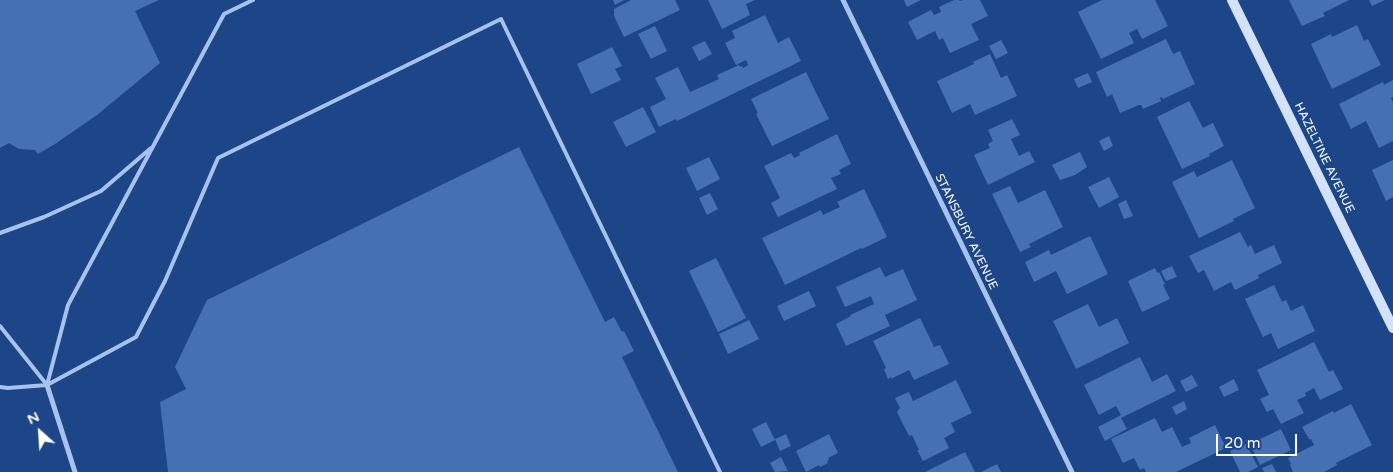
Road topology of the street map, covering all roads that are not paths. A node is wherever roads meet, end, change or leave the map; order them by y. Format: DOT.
graph roads {
  1 [pos="253,0"];
  2 [pos="842,0"];
  3 [pos="1232,0"];
  4 [pos="154,146"];
  5 [pos="0,233"];
  6 [pos="0,326"];
  7 [pos="1393,328"];
  8 [pos="46,384"];
  9 [pos="0,387"];
  10 [pos="75,472"];
  11 [pos="720,472"];
  12 [pos="1072,472"];
  1 -- 4 [label="lane"];
  2 -- 12 [label="street, STANSBURY AVENUE"];
  3 -- 7 [label="street, HAZELTINE AVENUE"];
  4 -- 5 [label="lane"];
  4 -- 8 [label="lane"];
  6 -- 8 [label="lane"];
  8 -- 9 [label="lane"];
  8 -- 10 [label="street"];
  8 -- 11 [label="lane"];
}
